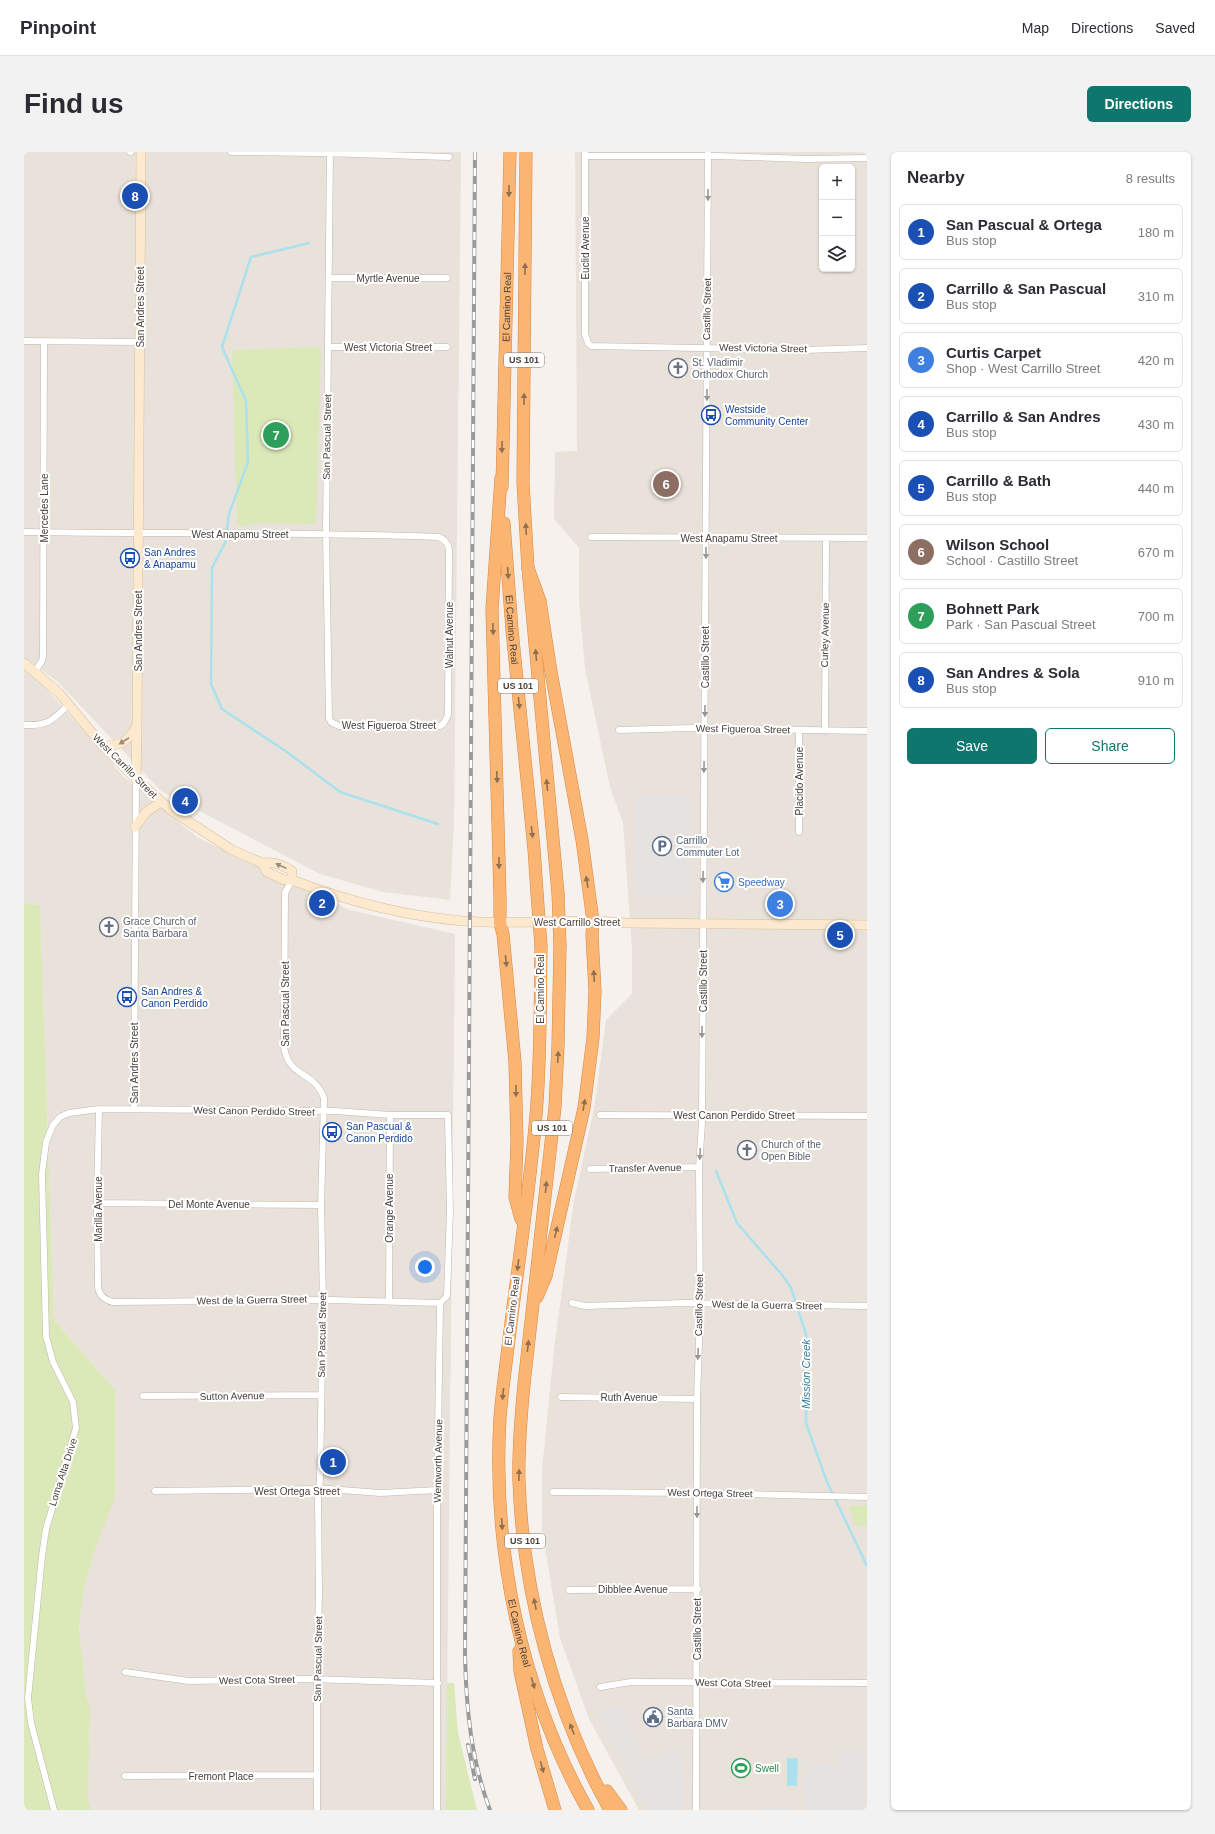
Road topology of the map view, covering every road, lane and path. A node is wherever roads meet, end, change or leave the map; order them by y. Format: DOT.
graph roads {
  1 [pos="141,152"];
  2 [pos="232,152"];
  3 [pos="330,152"];
  4 [pos="510,152"];
  5 [pos="526,152"];
  6 [pos="585,154"];
  7 [pos="708,154"];
  8 [pos="449,157"];
  9 [pos="867,158"];
  10 [pos="329,278"];
  11 [pos="447,278"];
  12 [pos="24,341"];
  13 [pos="44,341"];
  14 [pos="140,342"];
  15 [pos="588,343"];
  16 [pos="328,347"];
  17 [pos="447,347"];
  18 [pos="707,347"];
  19 [pos="867,348"];
  20 [pos="501,478"];
  21 [pos="24,532"];
  22 [pos="44,532"];
  23 [pos="138,532"];
  24 [pos="326,533"];
  25 [pos="591,537"];
  26 [pos="706,538"];
  27 [pos="867,538"];
  28 [pos="826,539"];
  29 [pos="450,550"];
  30 [pos="528,568"];
  31 [pos="24,663"];
  32 [pos="35,671"];
  33 [pos="68,705"];
  34 [pos="446,720"];
  35 [pos="331,722"];
  36 [pos="24,725"];
  37 [pos="138,725"];
  38 [pos="704,728"];
  39 [pos="619,730"];
  40 [pos="799,731"];
  41 [pos="825,731"];
  42 [pos="867,731"];
  43 [pos="103,746"];
  44 [pos="136,779"];
  45 [pos="161,802"];
  46 [pos="135,827"];
  47 [pos="799,832"];
  48 [pos="292,880"];
  49 [pos="593,921"];
  50 [pos="500,923"];
  51 [pos="703,923"];
  52 [pos="867,925"];
  53 [pos="99,1109"];
  54 [pos="134,1109"];
  55 [pos="323,1112"];
  56 [pos="600,1114"];
  57 [pos="390,1115"];
  58 [pos="448,1115"];
  59 [pos="702,1115"];
  60 [pos="867,1116"];
  61 [pos="60,1117"];
  62 [pos="699,1168"];
  63 [pos="590,1169"];
  64 [pos="97,1203"];
  65 [pos="321,1205"];
  66 [pos="523,1226"];
  67 [pos="323,1300"];
  68 [pos="388,1300"];
  69 [pos="113,1302"];
  70 [pos="440,1302"];
  71 [pos="572,1303"];
  72 [pos="700,1304"];
  73 [pos="867,1306"];
  74 [pos="532,1309"];
  75 [pos="321,1395"];
  76 [pos="143,1396"];
  77 [pos="561,1397"];
  78 [pos="697,1398"];
  79 [pos="320,1490"];
  80 [pos="438,1490"];
  81 [pos="155,1491"];
  82 [pos="554,1492"];
  83 [pos="697,1492"];
  84 [pos="867,1497"];
  85 [pos="698,1589"];
  86 [pos="569,1590"];
  87 [pos="519,1632"];
  88 [pos="125,1672"];
  89 [pos="317,1680"];
  90 [pos="697,1682"];
  91 [pos="438,1683"];
  92 [pos="867,1683"];
  93 [pos="600,1687"];
  94 [pos="586,1765"];
  95 [pos="317,1775"];
  96 [pos="125,1776"];
  97 [pos="54,1810"];
  98 [pos="317,1810"];
  99 [pos="437,1810"];
  100 [pos="555,1810"];
  101 [pos="588,1810"];
  102 [pos="610,1810"];
  103 [pos="621,1810"];
  104 [pos="696,1810"];
  1 -- 14 [label="main road, San Andres Street"];
  2 -- 3 [label="street"];
  3 -- 8 [label="street"];
  3 -- 10 [label="street, San Pascual Street"];
  4 -- 20 [label="highway, El Camino Real / US 101, one-way"];
  30 -- 5 [label="highway, El Camino Real / US 101, one-way"];
  6 -- 7 [label="street"];
  6 -- 15 [label="street, Euclid Avenue"];
  7 -- 9 [label="street"];
  7 -- 18 [label="street, Castillo Street, one-way"];
  10 -- 11 [label="street, Myrtle Avenue"];
  10 -- 16 [label="street, San Pascual Street"];
  12 -- 13 [label="street"];
  13 -- 14 [label="street"];
  13 -- 22 [label="street, Mercedes Lane"];
  14 -- 23 [label="main road, San Andres Street"];
  15 -- 18 [label="street, West Victoria Street"];
  16 -- 17 [label="street, West Victoria Street"];
  16 -- 24 [label="street, San Pascual Street"];
  18 -- 19 [label="street, West Victoria Street"];
  18 -- 26 [label="street, Castillo Street, one-way"];
  20 -- 50 [label="highway, one-way"];
  20 -- 66 [label="highway, El Camino Real / US 101, one-way, bridge"];
  21 -- 22 [label="street, West Anapamu Street"];
  22 -- 23 [label="street, West Anapamu Street"];
  22 -- 32 [label="street, Mercedes Lane"];
  23 -- 24 [label="street, West Anapamu Street"];
  23 -- 37 [label="main road, San Andres Street"];
  24 -- 29 [label="street, West Anapamu Street"];
  24 -- 35 [label="street, San Pascual Street"];
  25 -- 26 [label="street, West Anapamu Street"];
  26 -- 28 [label="street, West Anapamu Street"];
  26 -- 38 [label="street, Castillo Street, one-way"];
  27 -- 28 [label="street, West Anapamu Street"];
  28 -- 41 [label="street, Curley Avenue"];
  29 -- 34 [label="street, Walnut Avenue"];
  49 -- 30 [label="highway, one-way"];
  74 -- 30 [label="highway, El Camino Real / US 101, one-way, bridge"];
  31 -- 32 [label="main road, West Carrillo Street"];
  32 -- 33 [label="main road, West Carrillo Street"];
  33 -- 36 [label="street"];
  33 -- 43 [label="main road, West Carrillo Street"];
  34 -- 35 [label="street, West Figueroa Street"];
  37 -- 43 [label="main road, one-way"];
  37 -- 44 [label="main road, San Andres Street"];
  38 -- 39 [label="street, West Figueroa Street"];
  38 -- 40 [label="street, West Figueroa Street"];
  38 -- 51 [label="street, Castillo Street, one-way"];
  40 -- 41 [label="street, West Figueroa Street"];
  40 -- 47 [label="street, Placido Avenue"];
  41 -- 42 [label="street, West Figueroa Street"];
  43 -- 44 [label="main road, West Carrillo Street"];
  44 -- 45 [label="main road, West Carrillo Street"];
  44 -- 46 [label="street, San Andres Street"];
  45 -- 46 [label="main road"];
  45 -- 48 [label="main road, West Carrillo Street"];
  46 -- 54 [label="street, San Andres Street"];
  48 -- 50 [label="main road, West Carrillo Street"];
  48 -- 55 [label="street, San Pascual Street"];
  49 -- 50 [label="main road, West Carrillo Street"];
  49 -- 51 [label="main road, West Carrillo Street"];
  74 -- 49 [label="highway, one-way"];
  50 -- 66 [label="highway, one-way"];
  51 -- 52 [label="main road, West Carrillo Street"];
  51 -- 59 [label="street, Castillo Street, one-way"];
  53 -- 54 [label="street, West Canon Perdido Street"];
  53 -- 61 [label="street, West Canon Perdido Street"];
  53 -- 64 [label="street, Marilla Avenue"];
  54 -- 55 [label="street, West Canon Perdido Street"];
  55 -- 57 [label="street, West Canon Perdido Street"];
  55 -- 65 [label="street, San Pascual Street"];
  56 -- 59 [label="street, West Canon Perdido Street"];
  57 -- 58 [label="street, West Canon Perdido Street"];
  57 -- 68 [label="street, Orange Avenue"];
  58 -- 70 [label="street, Wentworth Avenue"];
  59 -- 60 [label="street, West Canon Perdido Street"];
  59 -- 62 [label="street, Castillo Street, one-way"];
  61 -- 97 [label="street, Loma Alta Drive"];
  62 -- 63 [label="street, Transfer Avenue"];
  62 -- 72 [label="street, Castillo Street"];
  64 -- 65 [label="street, Del Monte Avenue"];
  64 -- 69 [label="street, Marilla Avenue"];
  65 -- 67 [label="street, San Pascual Street"];
  66 -- 87 [label="highway, El Camino Real / US 101, one-way"];
  67 -- 68 [label="street, West de la Guerra Street"];
  67 -- 69 [label="street, West de la Guerra Street"];
  67 -- 75 [label="street, San Pascual Street"];
  68 -- 70 [label="street, West de la Guerra Street"];
  70 -- 80 [label="street, Wentworth Avenue"];
  71 -- 72 [label="street, West de la Guerra Street"];
  72 -- 73 [label="street, West de la Guerra Street"];
  72 -- 78 [label="street, Castillo Street, one-way"];
  94 -- 74 [label="highway, El Camino Real / US 101, one-way"];
  75 -- 76 [label="street, Sutton Avenue"];
  75 -- 79 [label="street, San Pascual Street"];
  77 -- 78 [label="street, Ruth Avenue"];
  78 -- 83 [label="street, Castillo Street"];
  79 -- 80 [label="street, West Ortega Street"];
  79 -- 81 [label="street, West Ortega Street"];
  79 -- 89 [label="street, San Pascual Street"];
  80 -- 91 [label="street, Wentworth Avenue"];
  82 -- 83 [label="street, West Ortega Street"];
  83 -- 84 [label="street, West Ortega Street"];
  83 -- 85 [label="street, Castillo Street, one-way"];
  85 -- 86 [label="street, Dibblee Avenue"];
  85 -- 90 [label="street, Castillo Street"];
  87 -- 100 [label="highway, one-way"];
  87 -- 101 [label="highway, El Camino Real / US 101, one-way"];
  88 -- 89 [label="street, West Cota Street"];
  89 -- 91 [label="street, West Cota Street"];
  89 -- 95 [label="street, San Pascual Street"];
  90 -- 92 [label="street, West Cota Street"];
  90 -- 93 [label="street, West Cota Street"];
  90 -- 104 [label="street, Castillo Street"];
  91 -- 99 [label="street, Wentworth Avenue"];
  94 -- 102 [label="highway, El Camino Real / US 101"];
  94 -- 103 [label="highway"];
  95 -- 96 [label="street, Fremont Place"];
  95 -- 98 [label="street, San Pascual Street"];
}
